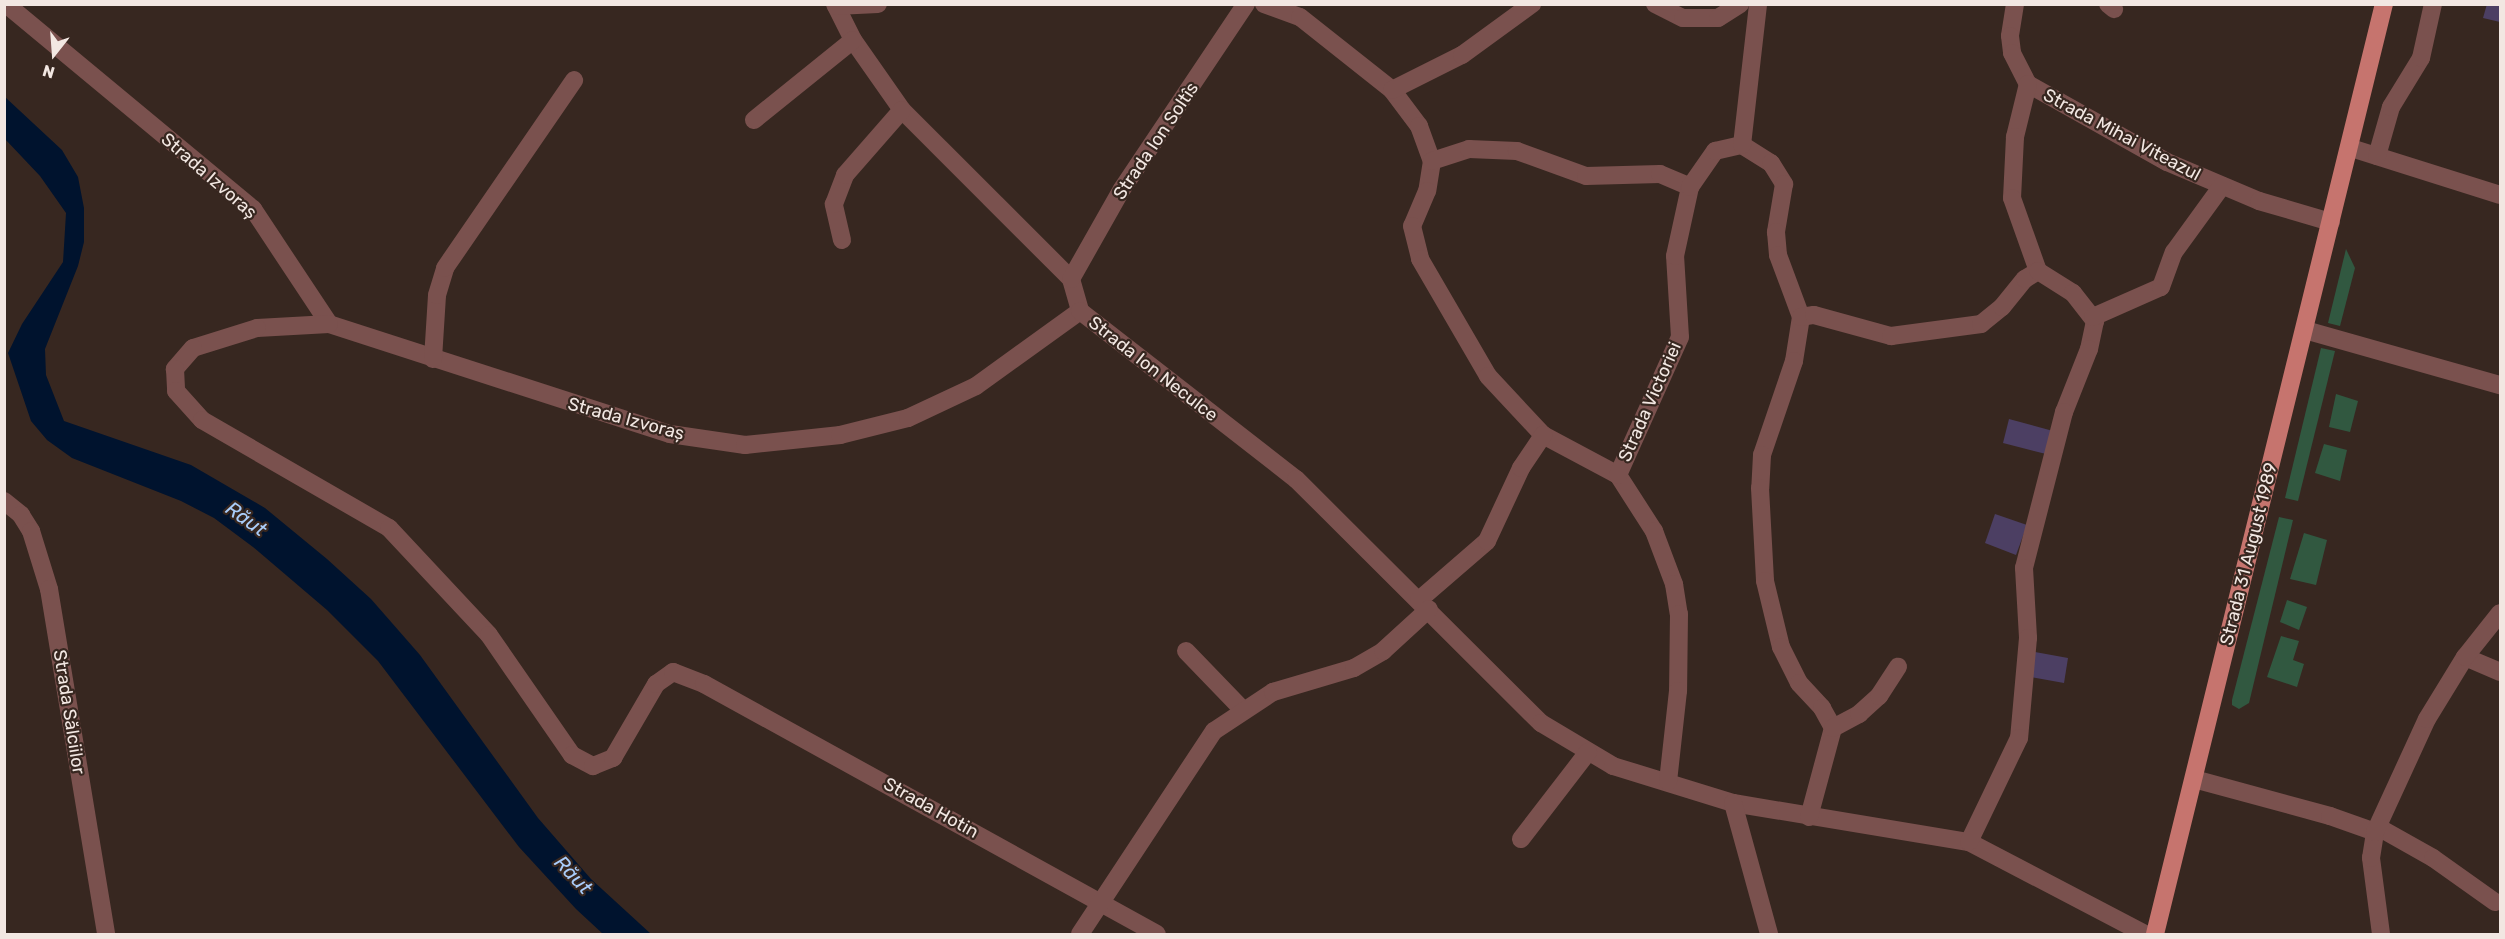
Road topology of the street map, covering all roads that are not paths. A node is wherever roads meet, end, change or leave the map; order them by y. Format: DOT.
graph roads {
  1 [pos="6,4"];
  2 [pos="878,4"];
  3 [pos="1246,4"];
  4 [pos="1264,4"];
  5 [pos="1532,4"];
  6 [pos="1655,4"];
  7 [pos="1740,4"];
  8 [pos="1758,4"];
  9 [pos="2015,4"];
  10 [pos="2384,4"];
  11 [pos="2433,4"];
  12 [pos="836,5"];
  13 [pos="853,40"];
  14 [pos="574,80"];
  15 [pos="2028,84"];
  16 [pos="1392,90"];
  17 [pos="902,110"];
  18 [pos="754,120"];
  19 [pos="1743,145"];
  20 [pos="2351,148"];
  21 [pos="2377,156"];
  22 [pos="1432,161"];
  23 [pos="2222,186"];
  24 [pos="1690,187"];
  25 [pos="2500,195"];
  26 [pos="2331,222"];
  27 [pos="842,240"];
  28 [pos="2038,271"];
  29 [pos="1071,279"];
  30 [pos="1080,311"];
  31 [pos="1801,317"];
  32 [pos="2093,317"];
  33 [pos="329,324"];
  34 [pos="2305,330"];
  35 [pos="433,359"];
  36 [pos="2500,385"];
  37 [pos="1543,435"];
  38 [pos="1618,475"];
  39 [pos="4,501"];
  40 [pos="1424,604"];
  41 [pos="2500,613"];
  42 [pos="1186,651"];
  43 [pos="2465,657"];
  44 [pos="1898,667"];
  45 [pos="2500,672"];
  46 [pos="1244,711"];
  47 [pos="1833,728"];
  48 [pos="1588,752"];
  49 [pos="2194,779"];
  50 [pos="1668,782"];
  51 [pos="1733,803"];
  52 [pos="1809,817"];
  53 [pos="2376,830"];
  54 [pos="1521,839"];
  55 [pos="1970,842"];
  56 [pos="1102,901"];
  57 [pos="2495,902"];
  58 [pos="106,934"];
  59 [pos="1080,934"];
  60 [pos="1157,934"];
  61 [pos="1768,934"];
  62 [pos="2145,934"];
  63 [pos="2155,934"];
  64 [pos="2381,934"];
  1 -- 33 [label="street, Strada Izvoraș"];
  2 -- 12 [label="street"];
  3 -- 29 [label="street, Strada Ion Soltîs"];
  4 -- 16 [label="street"];
  5 -- 16 [label="street"];
  6 -- 7 [label="street"];
  8 -- 19 [label="street"];
  9 -- 15 [label="street, Strada Mihai Viteazul"];
  10 -- 20 [label="main road, Strada 31 August 1989"];
  11 -- 21 [label="street"];
  12 -- 13 [label="street, Strada Ion Neculce"];
  13 -- 17 [label="street, Strada Ion Neculce"];
  13 -- 18 [label="street"];
  14 -- 35 [label="street"];
  15 -- 23 [label="street, Strada Mihai Viteazul"];
  15 -- 28 [label="street"];
  16 -- 22 [label="street"];
  17 -- 27 [label="street"];
  17 -- 29 [label="street, Strada Ion Neculce"];
  19 -- 24 [label="street, Strada Victoriei"];
  19 -- 31 [label="street"];
  20 -- 21 [label="street"];
  20 -- 26 [label="main road, Strada 31 August 1989"];
  21 -- 25 [label="street"];
  22 -- 24 [label="street"];
  22 -- 37 [label="street"];
  23 -- 26 [label="street, Strada Mihai Viteazul"];
  23 -- 32 [label="street"];
  24 -- 38 [label="street, Strada Victoriei"];
  26 -- 34 [label="main road, Strada 31 August 1989"];
  28 -- 31 [label="street"];
  28 -- 32 [label="street"];
  29 -- 30 [label="street, Strada Ion Neculce"];
  30 -- 35 [label="street, Strada Izvoraș"];
  30 -- 40 [label="street, Strada Ion Neculce"];
  31 -- 47 [label="street"];
  32 -- 55 [label="street"];
  33 -- 35 [label="street, Strada Izvoraș"];
  33 -- 56 [label="street, Strada Hotin"];
  34 -- 36 [label="street"];
  34 -- 49 [label="main road, Strada 31 August 1989"];
  37 -- 38 [label="street"];
  37 -- 40 [label="street"];
  38 -- 50 [label="street"];
  39 -- 58 [label="street, Strada Sălciilor"];
  40 -- 46 [label="street"];
  40 -- 48 [label="street, Strada Ion Neculce"];
  41 -- 43 [label="street"];
  42 -- 46 [label="street"];
  43 -- 45 [label="street"];
  43 -- 53 [label="street"];
  44 -- 47 [label="street"];
  46 -- 56 [label="street"];
  47 -- 52 [label="street"];
  48 -- 50 [label="street, Strada Ion Neculce"];
  48 -- 54 [label="street"];
  49 -- 53 [label="street"];
  49 -- 63 [label="main road, Strada 31 August 1989"];
  50 -- 51 [label="street, Strada Ion Neculce"];
  51 -- 52 [label="street, Strada Ion Neculce"];
  51 -- 61 [label="street"];
  52 -- 55 [label="street, Strada Ion Neculce"];
  53 -- 57 [label="street"];
  53 -- 64 [label="street"];
  55 -- 62 [label="street, Strada Ion Neculce"];
  56 -- 59 [label="street"];
  56 -- 60 [label="street, Strada Hotin"];
}
